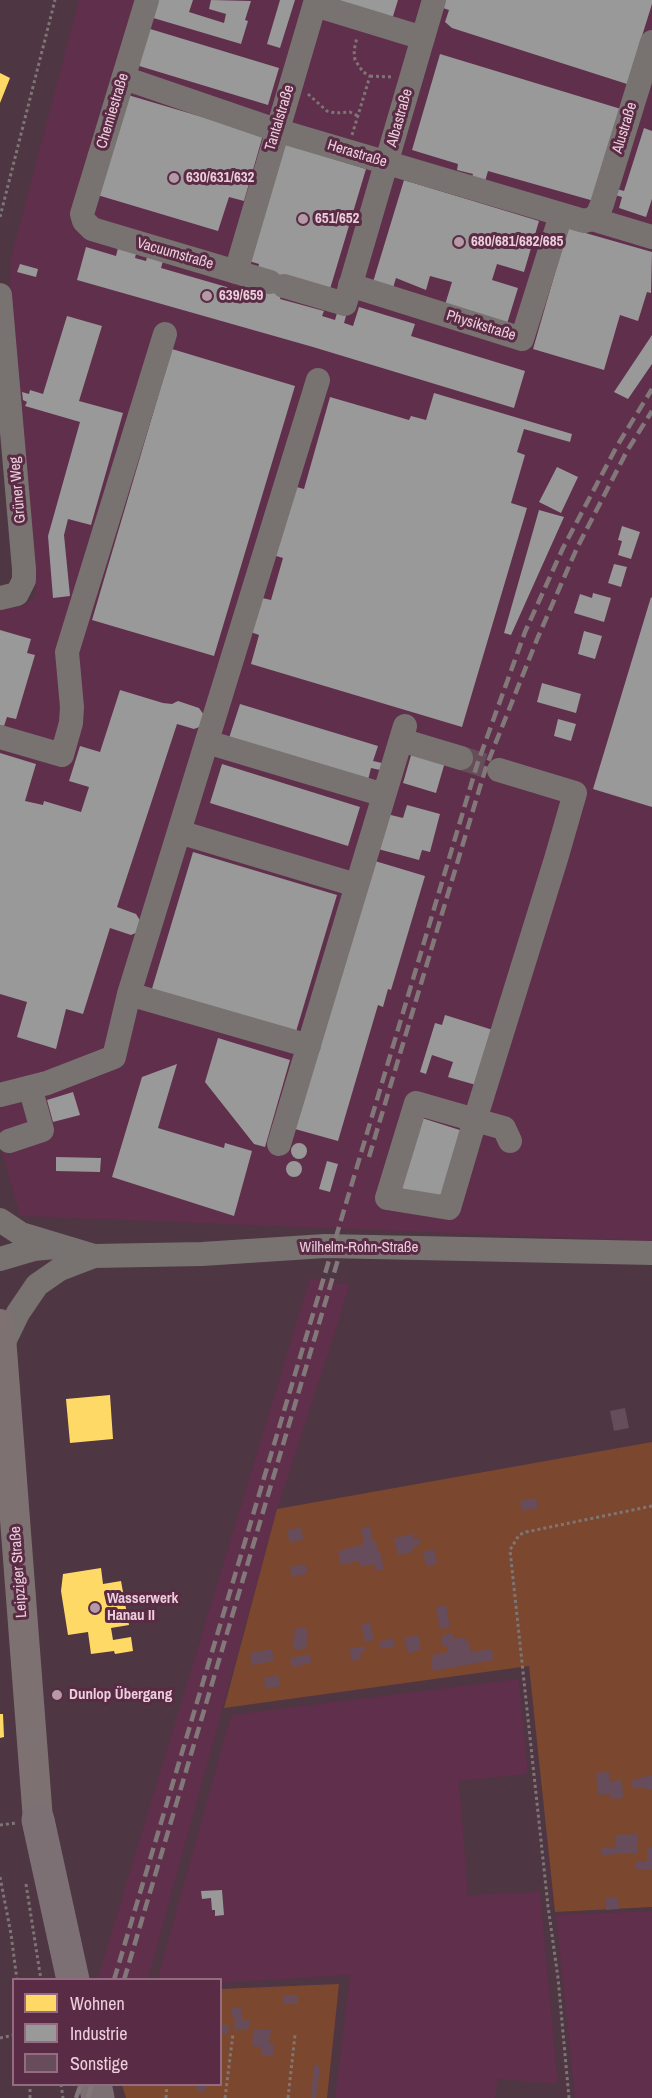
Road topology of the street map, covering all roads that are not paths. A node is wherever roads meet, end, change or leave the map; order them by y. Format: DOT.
graph roads {
  1 [pos="147,0"];
  2 [pos="434,0"];
  3 [pos="315,2"];
  4 [pos="423,38"];
  5 [pos="652,42"];
  6 [pos="123,78"];
  7 [pos="276,130"];
  8 [pos="386,162"];
  9 [pos="597,214"];
  10 [pos="561,215"];
  11 [pos="84,221"];
  12 [pos="652,225"];
  13 [pos="652,237"];
  14 [pos="236,272"];
  15 [pos="0,295"];
  16 [pos="347,295"];
  17 [pos="165,334"];
  18 [pos="318,380"];
  19 [pos="6,417"];
  20 [pos="0,598"];
  21 [pos="0,737"];
  22 [pos="207,742"];
  23 [pos="461,758"];
  24 [pos="499,770"];
  25 [pos="384,795"];
  26 [pos="179,832"];
  27 [pos="356,885"];
  28 [pos="129,994"];
  29 [pos="309,1046"];
  30 [pos="30,1087"];
  31 [pos="0,1095"];
  32 [pos="475,1120"];
  33 [pos="9,1141"];
  34 [pos="510,1141"];
  35 [pos="279,1144"];
  36 [pos="0,1220"];
  37 [pos="63,1246"];
  38 [pos="652,1253"];
  39 [pos="94,1256"];
  40 [pos="0,1260"];
  41 [pos="60,1269"];
  42 [pos="1,1335"];
  43 [pos="38,1820"];
  44 [pos="54,1978"];
  45 [pos="73,1978"];
  1 -- 6 [label="street, Chemiestraße"];
  2 -- 4 [label="street, Albastraße"];
  3 -- 4 [label="street"];
  3 -- 7 [label="street, Tantalstraße"];
  4 -- 8 [label="street, Albastraße"];
  5 -- 9 [label="street, Alustraße"];
  6 -- 7 [label="street, Herastraße"];
  6 -- 11 [label="street, Chemiestraße"];
  7 -- 8 [label="street, Herastraße"];
  7 -- 14 [label="street, Tantalstraße"];
  8 -- 10 [label="street, Herastraße"];
  8 -- 16 [label="street, Albastraße"];
  9 -- 10 [label="street, Herastraße"];
  9 -- 12 [label="street"];
  9 -- 13 [label="street, Herastraße"];
  10 -- 16 [label="street, Physikstraße"];
  11 -- 14 [label="street, Vacuumstraße"];
  14 -- 16 [label="street, Vacuumstraße"];
  15 -- 19 [label="street, Grüner Weg"];
  17 -- 21 [label="street"];
  18 -- 22 [label="street"];
  19 -- 20 [label="street, Grüner Weg"];
  22 -- 25 [label="street"];
  22 -- 26 [label="street"];
  23 -- 25 [label="street"];
  24 -- 32 [label="street"];
  25 -- 27 [label="street"];
  26 -- 27 [label="street"];
  26 -- 28 [label="street"];
  27 -- 29 [label="street"];
  28 -- 29 [label="street"];
  28 -- 30 [label="street"];
  29 -- 35 [label="street"];
  30 -- 31 [label="street"];
  30 -- 33 [label="street"];
  32 -- 32 [label="street"];
  32 -- 34 [label="street"];
  36 -- 37 [label="street, Wilhelm-Rohn-Straße"];
  37 -- 39 [label="street, Wilhelm-Rohn-Straße"];
  37 -- 40 [label="street, Wilhelm-Rohn-Straße"];
  38 -- 39 [label="street, Wilhelm-Rohn-Straße"];
  39 -- 41 [label="street, Wilhelm-Rohn-Straße"];
  40 -- 41 [label="street, Wilhelm-Rohn-Straße"];
  41 -- 42 [label="street, Wilhelm-Rohn-Straße"];
  42 -- 43 [label="main road, Leipziger Straße"];
  43 -- 44 [label="highway"];
  43 -- 45 [label="highway"];
}
